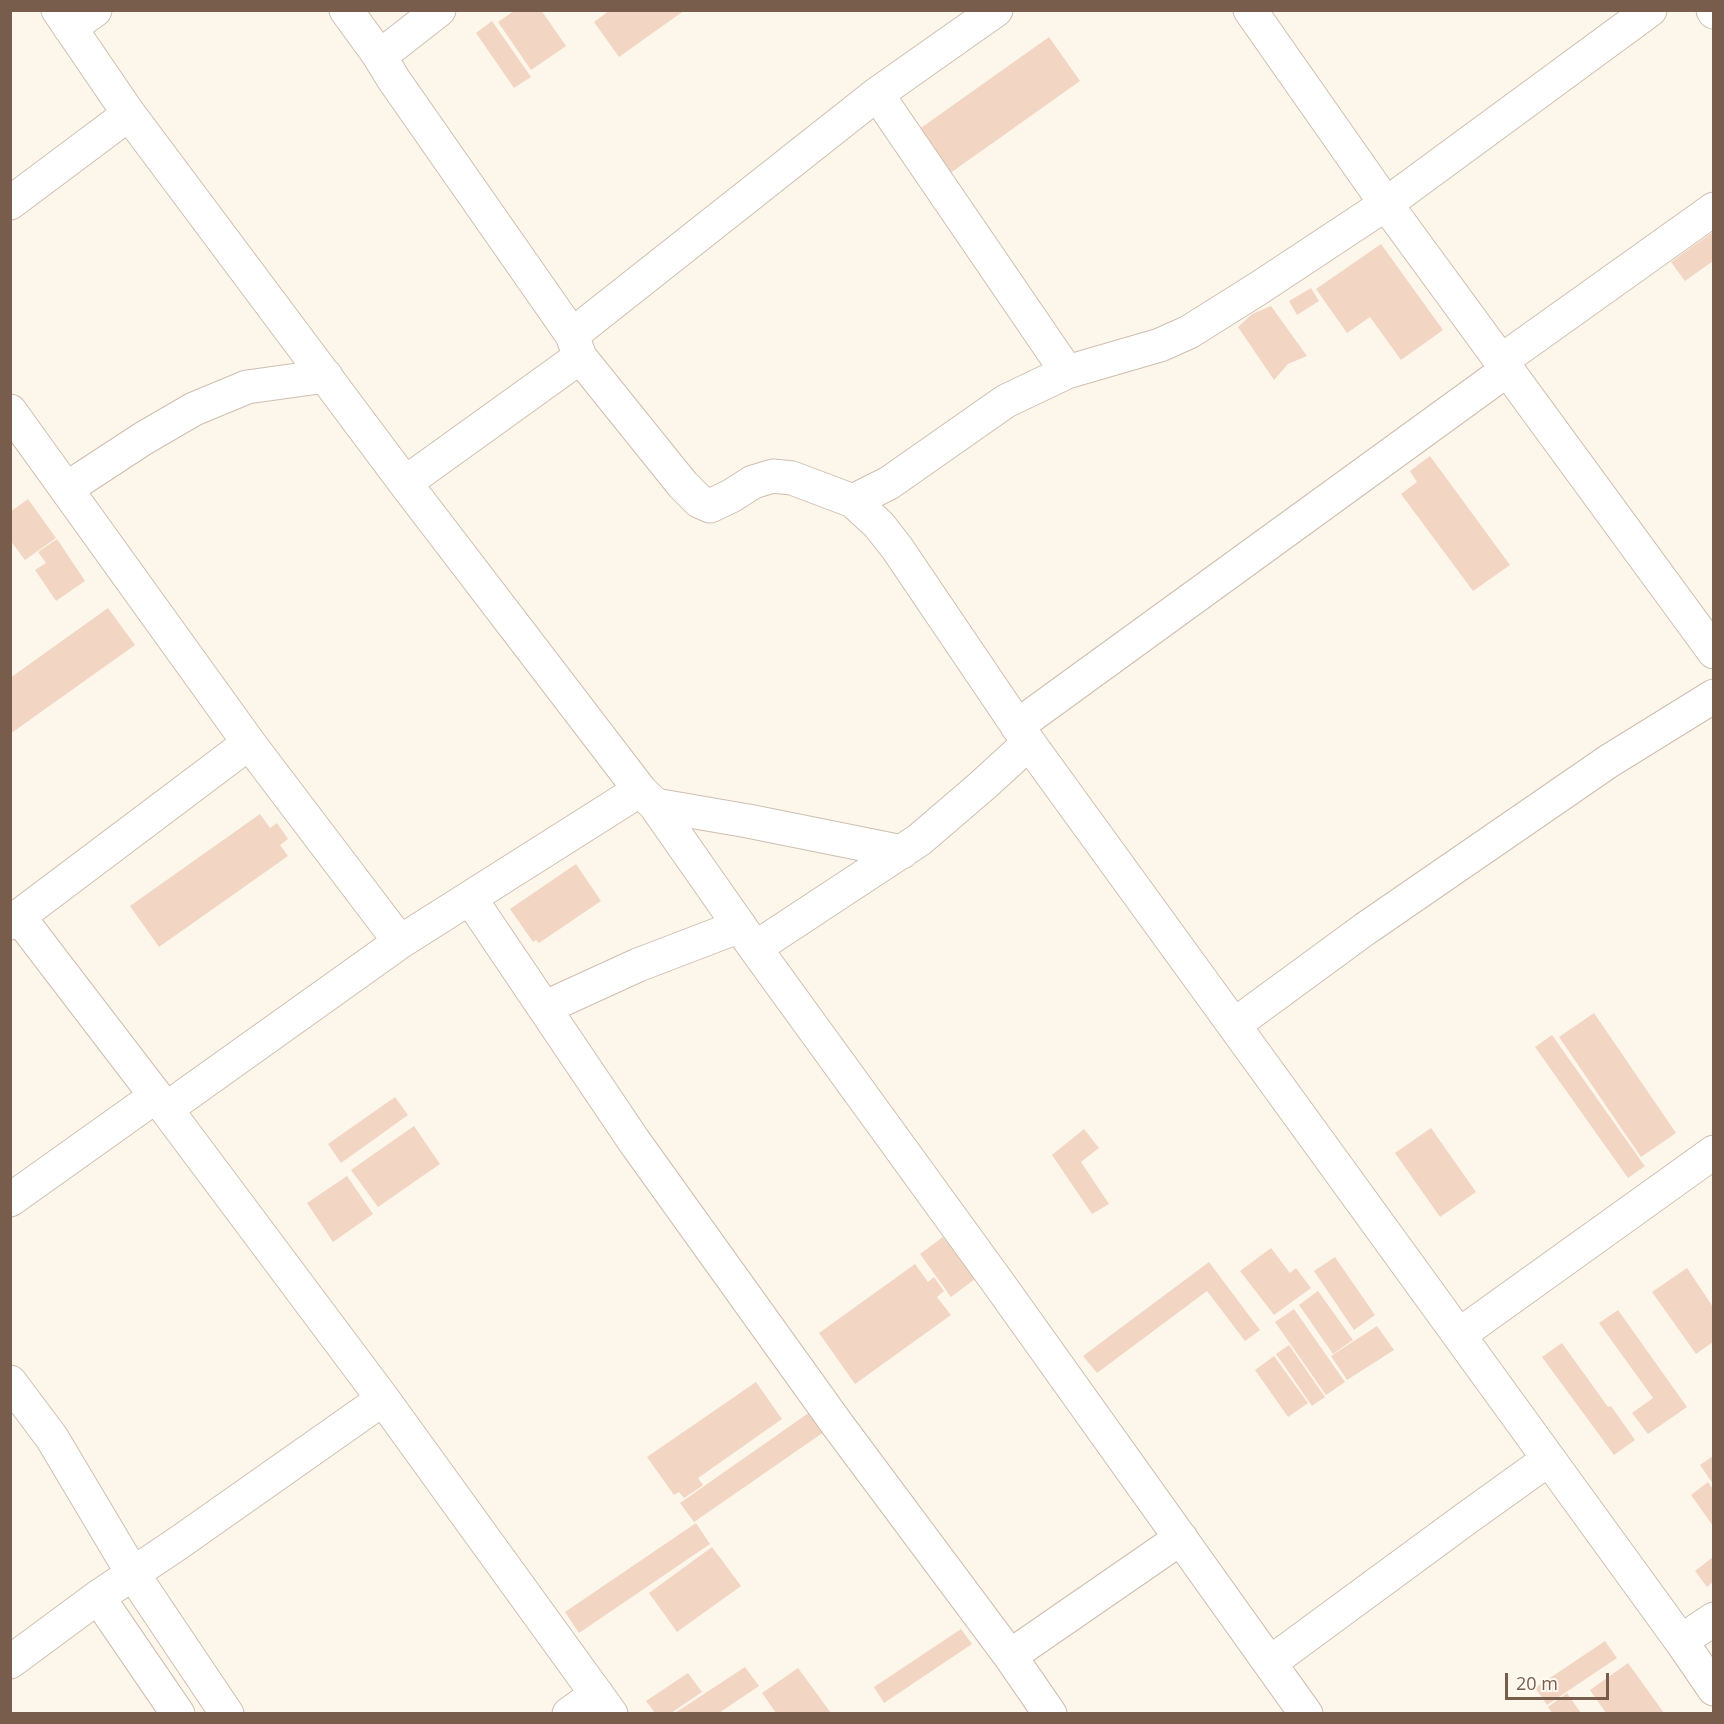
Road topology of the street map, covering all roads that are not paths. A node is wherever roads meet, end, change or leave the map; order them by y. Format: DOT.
graph roads {
  1 [pos="346,10"];
  2 [pos="439,10"];
  3 [pos="996,10"];
  4 [pos="1250,10"];
  5 [pos="1650,10"];
  6 [pos="75,16"];
  7 [pos="378,54"];
  8 [pos="877,94"];
  9 [pos="129,114"];
  10 [pos="10,203"];
  11 [pos="1386,204"];
  12 [pos="1713,208"];
  13 [pos="576,346"];
  14 [pos="1504,365"];
  15 [pos="1067,372"];
  16 [pos="326,376"];
  17 [pos="10,411"];
  18 [pos="405,483"];
  19 [pos="66,489"];
  20 [pos="853,501"];
  21 [pos="1713,652"];
  22 [pos="1713,696"];
  23 [pos="1023,734"];
  24 [pos="249,743"];
  25 [pos="647,798"];
  26 [pos="902,852"];
  27 [pos="470,898"];
  28 [pos="14,920"];
  29 [pos="747,937"];
  30 [pos="400,942"];
  31 [pos="543,1008"];
  32 [pos="1234,1025"];
  33 [pos="161,1102"];
  34 [pos="1713,1152"];
  35 [pos="10,1200"];
  36 [pos="1460,1335"];
  37 [pos="10,1382"];
  38 [pos="384,1399"];
  39 [pos="1549,1459"];
  40 [pos="1181,1538"];
  41 [pos="133,1574"];
  42 [pos="98,1597"];
  43 [pos="1713,1619"];
  44 [pos="1682,1641"];
  45 [pos="1010,1656"];
  46 [pos="10,1662"];
  47 [pos="1271,1662"];
  48 [pos="1713,1689"];
  49 [pos="604,1704"];
  50 [pos="178,1713"];
  51 [pos="227,1713"];
  52 [pos="569,1713"];
  53 [pos="1050,1713"];
  54 [pos="1306,1713"];
  1 -- 7 [label="street"];
  2 -- 7 [label="street"];
  3 -- 8 [label="street"];
  4 -- 11 [label="street"];
  5 -- 11 [label="street"];
  6 -- 9 [label="street"];
  7 -- 13 [label="street"];
  8 -- 13 [label="street"];
  8 -- 15 [label="street"];
  9 -- 10 [label="street"];
  9 -- 16 [label="street"];
  11 -- 14 [label="street"];
  11 -- 15 [label="street"];
  12 -- 14 [label="street"];
  13 -- 18 [label="street"];
  13 -- 20 [label="street"];
  14 -- 21 [label="street"];
  14 -- 23 [label="street"];
  15 -- 20 [label="street"];
  16 -- 18 [label="street"];
  16 -- 19 [label="street"];
  17 -- 19 [label="street"];
  18 -- 25 [label="street"];
  19 -- 24 [label="street"];
  20 -- 23 [label="street"];
  22 -- 32 [label="street"];
  23 -- 26 [label="street"];
  23 -- 32 [label="street"];
  24 -- 28 [label="street"];
  24 -- 30 [label="street"];
  25 -- 26 [label="street"];
  25 -- 27 [label="street"];
  25 -- 29 [label="street"];
  26 -- 29 [label="street"];
  27 -- 30 [label="street"];
  27 -- 31 [label="street"];
  28 -- 33 [label="street"];
  29 -- 31 [label="street"];
  29 -- 40 [label="street"];
  30 -- 33 [label="street"];
  31 -- 45 [label="street"];
  32 -- 36 [label="street"];
  33 -- 35 [label="street"];
  33 -- 38 [label="street"];
  34 -- 36 [label="street"];
  36 -- 39 [label="street"];
  37 -- 41 [label="street"];
  38 -- 41 [label="street"];
  38 -- 49 [label="street"];
  39 -- 44 [label="street"];
  39 -- 47 [label="street"];
  40 -- 45 [label="street"];
  40 -- 47 [label="street"];
  41 -- 42 [label="street"];
  41 -- 51 [label="street"];
  42 -- 46 [label="street"];
  42 -- 50 [label="street"];
  43 -- 44 [label="street"];
  44 -- 48 [label="street"];
  45 -- 53 [label="street"];
  47 -- 54 [label="street"];
  49 -- 52 [label="street"];
}
